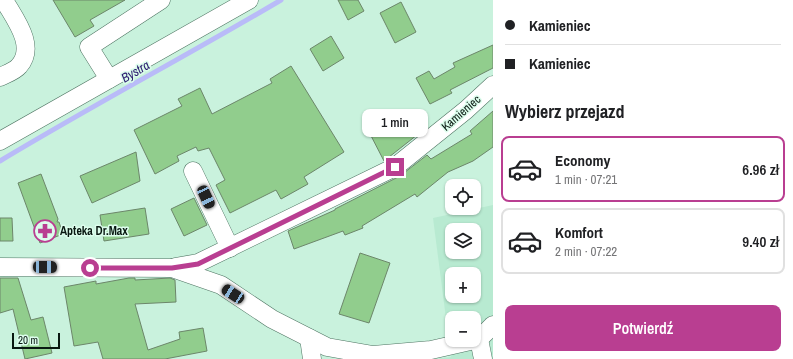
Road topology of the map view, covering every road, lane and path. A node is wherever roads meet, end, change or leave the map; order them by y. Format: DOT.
graph roads {
  1 [pos="4,0"];
  2 [pos="161,0"];
  3 [pos="249,0"];
  4 [pos="0,77"];
  5 [pos="109,79"];
  6 [pos="493,85"];
  7 [pos="0,141"];
  8 [pos="194,171"];
  9 [pos="230,248"];
  10 [pos="0,267"];
  11 [pos="172,268"];
  12 [pos="493,325"];
  13 [pos="481,337"];
  14 [pos="309,338"];
  15 [pos="445,347"];
  16 [pos="481,347"];
  17 [pos="312,359"];
  18 [pos="483,359"];
  1 -- 4 [label="street"];
  2 -- 5 [label="street"];
  3 -- 5 [label="street"];
  5 -- 7 [label="street"];
  6 -- 9 [label="street, Kamieniec"];
  8 -- 9 [label="street"];
  9 -- 11 [label="street, Kamieniec"];
  10 -- 11 [label="street, Kamieniec"];
  11 -- 14 [label="street, Kamieniec"];
  12 -- 13 [label="street"];
  14 -- 15 [label="street, Kamieniec"];
  14 -- 17 [label="street"];
  16 -- 18 [label="street"];
}
